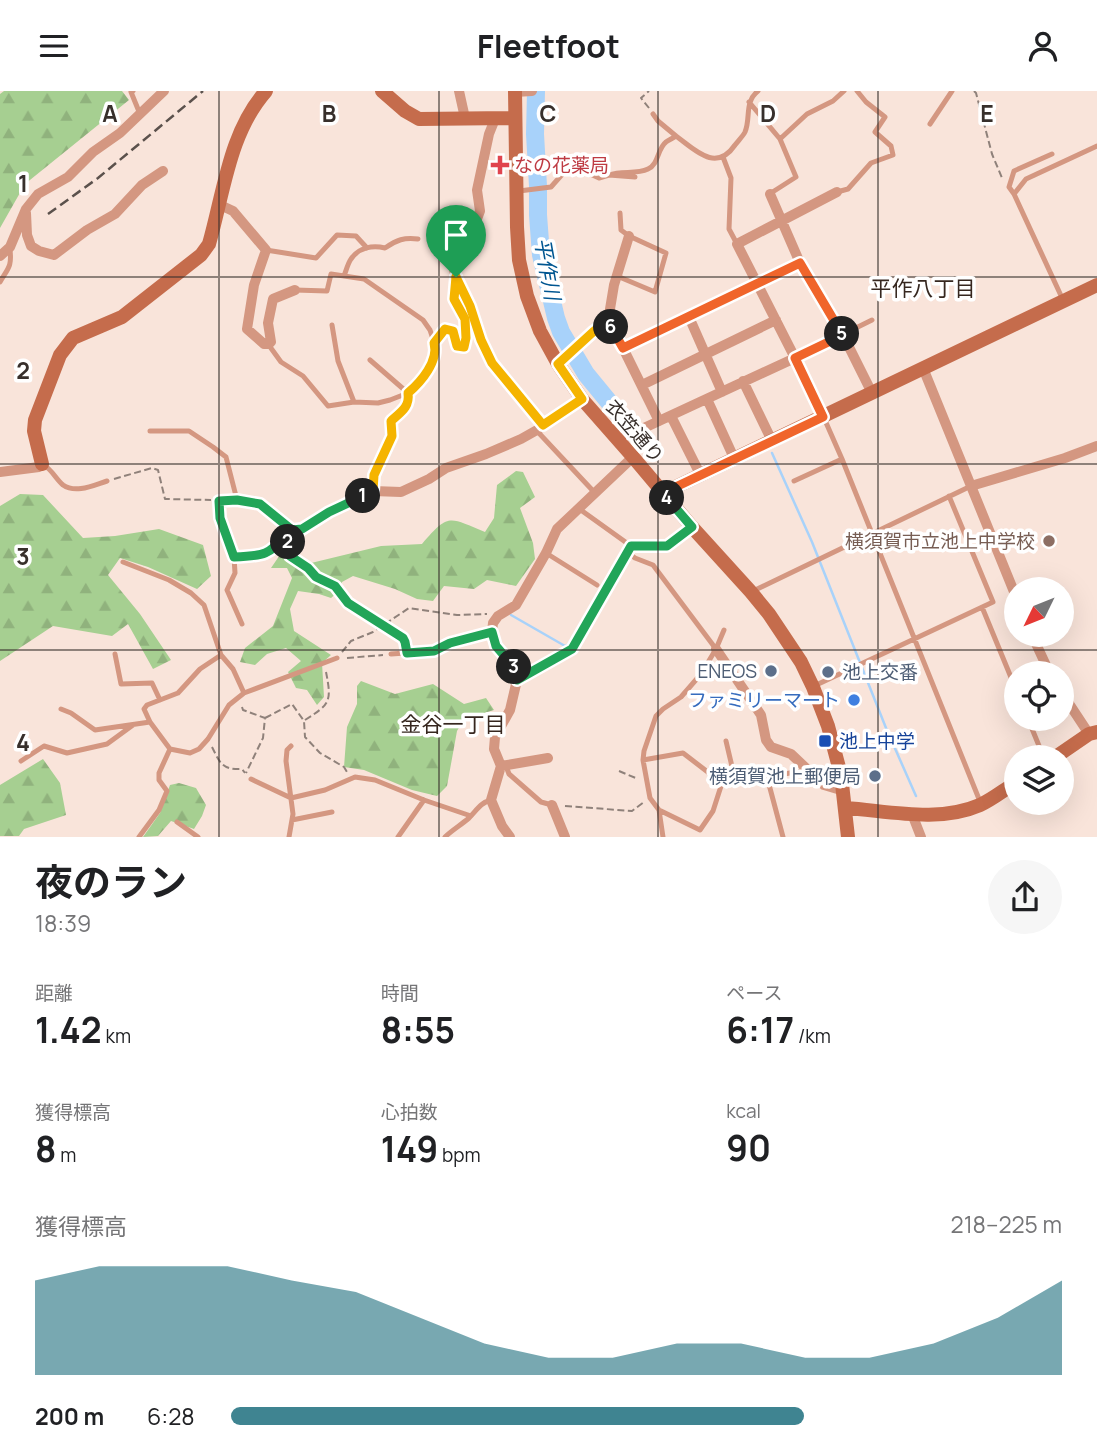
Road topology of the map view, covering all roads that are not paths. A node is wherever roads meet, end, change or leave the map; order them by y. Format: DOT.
graph roads {
  1 [pos="133,91"];
  2 [pos="164,91"];
  3 [pos="267,91"];
  4 [pos="382,91"];
  5 [pos="459,91"];
  6 [pos="514,91"];
  7 [pos="533,91"];
  8 [pos="758,91"];
  9 [pos="844,91"];
  10 [pos="857,91"];
  11 [pos="952,91"];
  12 [pos="749,102"];
  13 [pos="140,114"];
  14 [pos="653,114"];
  15 [pos="465,118"];
  16 [pos="495,118"];
  17 [pos="514,118"];
  18 [pos="930,124"];
  19 [pos="676,136"];
  20 [pos="780,139"];
  21 [pos="1097,146"];
  22 [pos="1052,154"];
  23 [pos="723,157"];
  24 [pos="163,171"];
  25 [pos="609,176"];
  26 [pos="635,177"];
  27 [pos="516,191"];
  28 [pos="837,193"];
  29 [pos="769,194"];
  30 [pos="1014,194"];
  31 [pos="218,204"];
  32 [pos="26,209"];
  33 [pos="620,213"];
  34 [pos="782,222"];
  35 [pos="629,236"];
  36 [pos="418,239"];
  37 [pos="737,244"];
  38 [pos="10,247"];
  39 [pos="367,248"];
  40 [pos="266,250"];
  41 [pos="0,257"];
  42 [pos="800,263"];
  43 [pos="344,276"];
  44 [pos="617,276"];
  45 [pos="456,277"];
  46 [pos="0,282"];
  47 [pos="758,285"];
  48 [pos="1097,285"];
  49 [pos="295,290"];
  50 [pos="1064,301"];
  51 [pos="689,317"];
  52 [pos="776,320"];
  53 [pos="872,320"];
  54 [pos="608,321"];
  55 [pos="332,325"];
  56 [pos="843,335"];
  57 [pos="434,343"];
  58 [pos="268,344"];
  59 [pos="623,348"];
  60 [pos="705,355"];
  61 [pos="795,358"];
  62 [pos="370,360"];
  63 [pos="558,364"];
  64 [pos="923,368"];
  65 [pos="743,381"];
  66 [pos="642,385"];
  67 [pos="722,392"];
  68 [pos="408,393"];
  69 [pos="872,393"];
  70 [pos="582,399"];
  71 [pos="707,399"];
  72 [pos="354,402"];
  73 [pos="671,416"];
  74 [pos="823,417"];
  75 [pos="659,421"];
  76 [pos="540,428"];
  77 [pos="150,431"];
  78 [pos="618,440"];
  79 [pos="772,441"];
  80 [pos="1097,446"];
  81 [pos="633,457"];
  82 [pos="734,458"];
  83 [pos="842,459"];
  84 [pos="42,464"];
  85 [pos="0,472"];
  86 [pos="701,474"];
  87 [pos="107,481"];
  88 [pos="794,481"];
  89 [pos="971,486"];
  90 [pos="595,493"];
  91 [pos="663,493"];
  92 [pos="949,496"];
  93 [pos="237,500"];
  94 [pos="219,501"];
  95 [pos="578,508"];
  96 [pos="692,527"];
  97 [pos="292,530"];
  98 [pos="872,533"];
  99 [pos="629,549"];
  100 [pos="546,553"];
  101 [pos="123,562"];
  102 [pos="1008,577"];
  103 [pos="597,585"];
  104 [pos="751,591"];
  105 [pos="982,607"];
  106 [pos="242,624"];
  107 [pos="724,629"];
  108 [pos="492,632"];
  109 [pos="915,639"];
  110 [pos="716,649"];
  111 [pos="115,654"];
  112 [pos="221,655"];
  113 [pos="391,655"];
  114 [pos="337,658"];
  115 [pos="1004,661"];
  116 [pos="517,680"];
  117 [pos="813,687"];
  118 [pos="244,693"];
  119 [pos="160,700"];
  120 [pos="1074,708"];
  121 [pos="61,709"];
  122 [pos="150,722"];
  123 [pos="133,725"];
  124 [pos="1093,733"];
  125 [pos="726,741"];
  126 [pos="1074,745"];
  127 [pos="291,746"];
  128 [pos="170,749"];
  129 [pos="548,758"];
  130 [pos="643,760"];
  131 [pos="21,761"];
  132 [pos="503,766"];
  133 [pos="807,770"];
  134 [pos="734,775"];
  135 [pos="248,776"];
  136 [pos="767,777"];
  137 [pos="722,783"];
  138 [pos="1004,790"];
  139 [pos="844,791"];
  140 [pos="291,798"];
  141 [pos="424,800"];
  142 [pos="491,800"];
  143 [pos="981,804"];
  144 [pos="552,805"];
  145 [pos="846,807"];
  146 [pos="659,810"];
  147 [pos="332,812"];
  148 [pos="912,814"];
  149 [pos="471,816"];
  150 [pos="292,820"];
  151 [pos="177,822"];
  152 [pos="700,830"];
  153 [pos="139,837"];
  154 [pos="198,837"];
  155 [pos="289,837"];
  156 [pos="398,837"];
  157 [pos="444,837"];
  158 [pos="510,837"];
  159 [pos="565,837"];
  160 [pos="663,837"];
  161 [pos="703,837"];
  162 [pos="783,837"];
  163 [pos="848,837"];
  164 [pos="920,837"];
  1 -- 13 [label="lane"];
  2 -- 13 [label="street"];
  3 -- 31 [label="street"];
  4 -- 15 [label="street"];
  5 -- 15 [label="street"];
  6 -- 7 [label="street"];
  6 -- 17 [label="street, 衣笠通り"];
  8 -- 12 [label="lane"];
  9 -- 20 [label="lane"];
  10 -- 28 [label="lane"];
  11 -- 18 [label="lane"];
  12 -- 20 [label="lane"];
  12 -- 23 [label="lane"];
  13 -- 32 [label="street"];
  14 -- 19 [label="lane"];
  15 -- 16 [label="street"];
  16 -- 17 [label="street"];
  16 -- 45 [label="street"];
  17 -- 27 [label="street, 衣笠通り"];
  19 -- 23 [label="lane"];
  19 -- 25 [label="lane"];
  20 -- 29 [label="lane"];
  21 -- 30 [label="lane"];
  22 -- 30 [label="lane"];
  23 -- 37 [label="lane"];
  24 -- 32 [label="street"];
  25 -- 26 [label="lane"];
  25 -- 27 [label="lane"];
  27 -- 63 [label="street, 衣笠通り"];
  28 -- 34 [label="street"];
  29 -- 34 [label="street"];
  30 -- 50 [label="lane"];
  31 -- 40 [label="street"];
  31 -- 84 [label="street"];
  32 -- 38 [label="street"];
  33 -- 35 [label="lane"];
  34 -- 37 [label="street"];
  34 -- 42 [label="street"];
  35 -- 44 [label="street"];
  35 -- 44 [label="lane"];
  36 -- 39 [label="lane"];
  37 -- 47 [label="street"];
  38 -- 41 [label="street"];
  38 -- 46 [label="lane"];
  39 -- 40 [label="lane"];
  39 -- 43 [label="lane"];
  40 -- 58 [label="street"];
  42 -- 47 [label="street"];
  42 -- 56 [label="street"];
  43 -- 49 [label="lane"];
  43 -- 57 [label="lane"];
  44 -- 54 [label="street"];
  45 -- 57 [label="street"];
  45 -- 76 [label="street"];
  47 -- 51 [label="street"];
  47 -- 52 [label="street"];
  48 -- 50 [label="street"];
  49 -- 58 [label="street"];
  50 -- 64 [label="street"];
  51 -- 59 [label="street"];
  51 -- 60 [label="street"];
  52 -- 60 [label="street"];
  52 -- 61 [label="street"];
  53 -- 56 [label="lane"];
  54 -- 59 [label="street"];
  54 -- 63 [label="street"];
  55 -- 72 [label="lane"];
  56 -- 61 [label="lane"];
  56 -- 69 [label="street"];
  57 -- 68 [label="lane"];
  58 -- 72 [label="lane"];
  59 -- 66 [label="street"];
  60 -- 66 [label="street"];
  60 -- 67 [label="street"];
  61 -- 65 [label="street"];
  61 -- 74 [label="street"];
  62 -- 68 [label="lane"];
  63 -- 70 [label="street, 衣笠通り"];
  64 -- 69 [label="street"];
  64 -- 89 [label="street"];
  65 -- 67 [label="street"];
  65 -- 79 [label="street"];
  66 -- 75 [label="street"];
  67 -- 71 [label="street"];
  68 -- 72 [label="lane"];
  69 -- 74 [label="street"];
  70 -- 76 [label="street"];
  70 -- 78 [label="street, 衣笠通り"];
  71 -- 73 [label="street"];
  71 -- 82 [label="street"];
  73 -- 75 [label="street"];
  73 -- 86 [label="street"];
  74 -- 79 [label="street"];
  74 -- 83 [label="lane"];
  75 -- 78 [label="street"];
  76 -- 90 [label="lane"];
  76 -- 97 [label="street"];
  77 -- 93 [label="lane"];
  78 -- 81 [label="street, 衣笠通り"];
  79 -- 82 [label="street"];
  80 -- 89 [label="street"];
  81 -- 90 [label="street"];
  81 -- 91 [label="street, 衣笠通り"];
  82 -- 86 [label="street"];
  83 -- 88 [label="lane"];
  83 -- 98 [label="lane"];
  84 -- 85 [label="street"];
  84 -- 87 [label="lane"];
  86 -- 91 [label="street"];
  89 -- 92 [label="lane"];
  89 -- 102 [label="street"];
  90 -- 95 [label="street"];
  91 -- 96 [label="street, 衣笠通り"];
  92 -- 98 [label="lane"];
  92 -- 105 [label="lane"];
  93 -- 94 [label="lane"];
  93 -- 97 [label="lane"];
  95 -- 99 [label="lane"];
  95 -- 100 [label="street"];
  96 -- 99 [label="street"];
  96 -- 104 [label="street, 衣笠通り"];
  97 -- 106 [label="lane"];
  98 -- 104 [label="lane"];
  98 -- 109 [label="lane"];
  99 -- 110 [label="lane"];
  99 -- 116 [label="lane"];
  100 -- 103 [label="lane"];
  100 -- 108 [label="street"];
  101 -- 112 [label="lane"];
  104 -- 117 [label="street, 衣笠通り"];
  105 -- 109 [label="lane"];
  105 -- 115 [label="lane"];
  107 -- 110 [label="lane"];
  108 -- 113 [label="lane"];
  108 -- 116 [label="street"];
  109 -- 117 [label="lane"];
  109 -- 143 [label="lane"];
  110 -- 130 [label="lane"];
  110 -- 133 [label="street"];
  111 -- 119 [label="lane"];
  112 -- 118 [label="lane"];
  112 -- 119 [label="lane"];
  114 -- 118 [label="lane"];
  116 -- 132 [label="street"];
  117 -- 139 [label="street, 衣笠通り"];
  118 -- 128 [label="lane"];
  119 -- 122 [label="lane"];
  120 -- 124 [label="street"];
  121 -- 123 [label="lane"];
  122 -- 123 [label="lane"];
  122 -- 128 [label="lane"];
  123 -- 131 [label="lane"];
  124 -- 126 [label="street"];
  125 -- 134 [label="lane"];
  127 -- 140 [label="lane"];
  128 -- 153 [label="lane"];
  129 -- 132 [label="street"];
  130 -- 137 [label="lane"];
  130 -- 146 [label="lane"];
  132 -- 142 [label="street"];
  132 -- 144 [label="lane"];
  133 -- 136 [label="lane"];
  133 -- 139 [label="street"];
  134 -- 136 [label="lane"];
  134 -- 137 [label="lane"];
  135 -- 140 [label="lane"];
  136 -- 162 [label="lane"];
  137 -- 152 [label="lane"];
  138 -- 143 [label="street"];
  139 -- 145 [label="street, 衣笠通り"];
  140 -- 141 [label="lane"];
  140 -- 150 [label="lane"];
  141 -- 149 [label="lane"];
  141 -- 156 [label="lane"];
  142 -- 149 [label="lane"];
  142 -- 158 [label="street"];
  143 -- 148 [label="street"];
  144 -- 159 [label="street"];
  145 -- 148 [label="street"];
  145 -- 163 [label="street, 衣笠通り"];
  146 -- 152 [label="lane"];
  146 -- 160 [label="lane"];
  147 -- 150 [label="lane"];
  148 -- 164 [label="street"];
  149 -- 157 [label="lane"];
  150 -- 155 [label="lane"];
  151 -- 154 [label="lane"];
  152 -- 161 [label="lane"];
}
